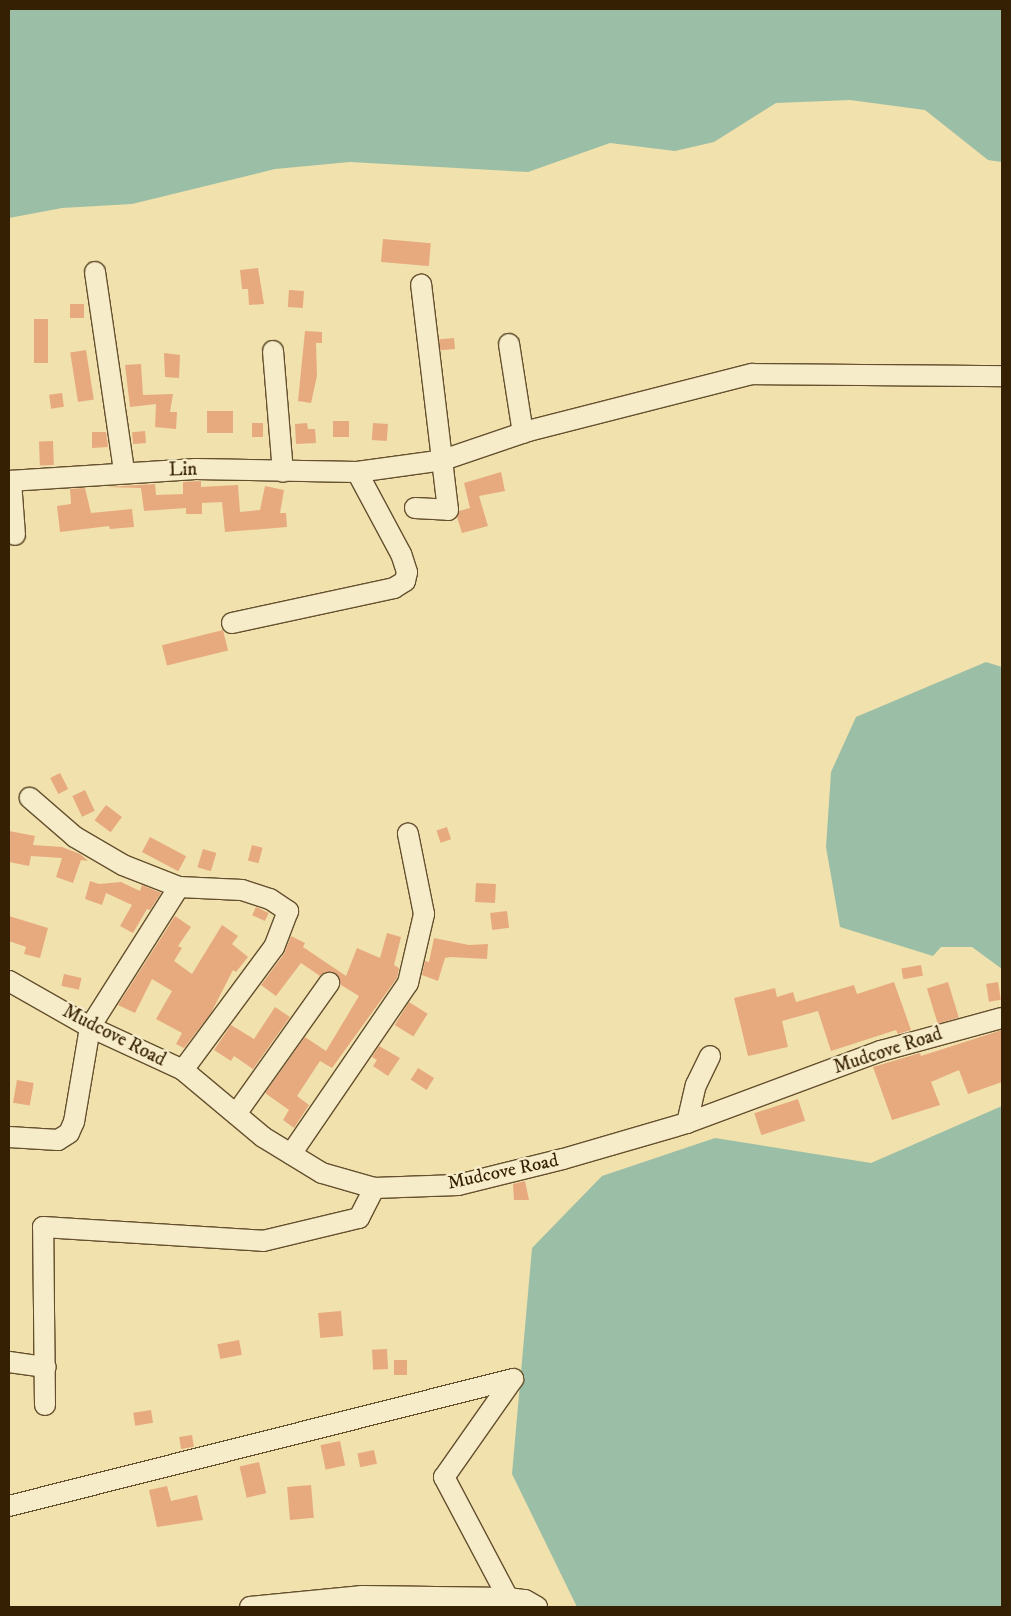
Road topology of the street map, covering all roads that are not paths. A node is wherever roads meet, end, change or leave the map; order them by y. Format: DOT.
graph roads {
  1 [pos="95,272"];
  2 [pos="421,285"];
  3 [pos="509,344"];
  4 [pos="273,351"];
  5 [pos="1002,376"];
  6 [pos="523,433"];
  7 [pos="443,460"];
  8 [pos="124,472"];
  9 [pos="283,472"];
  10 [pos="357,472"];
  11 [pos="10,481"];
  12 [pos="415,508"];
  13 [pos="15,535"];
  14 [pos="232,623"];
  15 [pos="30,798"];
  16 [pos="408,834"];
  17 [pos="179,887"];
  18 [pos="9,981"];
  19 [pos="329,983"];
  20 [pos="1002,1018"];
  21 [pos="90,1027"];
  22 [pos="710,1056"];
  23 [pos="183,1070"];
  24 [pos="236,1114"];
  25 [pos="687,1122"];
  26 [pos="9,1137"];
  27 [pos="291,1154"];
  28 [pos="374,1188"];
  29 [pos="9,1362"];
  30 [pos="46,1367"];
  31 [pos="45,1405"];
  32 [pos="9,1506"];
  33 [pos="508,1598"];
  34 [pos="362,1601"];
  35 [pos="431,1603"];
  36 [pos="250,1607"];
  37 [pos="537,1607"];
  1 -- 8 [label="street"];
  2 -- 7 [label="street"];
  3 -- 6 [label="street"];
  4 -- 9 [label="street"];
  5 -- 6 [label="street, Lin"];
  6 -- 7 [label="street, Lin"];
  7 -- 10 [label="street, Lin"];
  7 -- 12 [label="street"];
  8 -- 9 [label="street, Lin"];
  8 -- 11 [label="street, Lin"];
  9 -- 10 [label="street, Lin"];
  10 -- 14 [label="street"];
  11 -- 13 [label="street"];
  15 -- 17 [label="street"];
  16 -- 27 [label="street"];
  17 -- 21 [label="street"];
  17 -- 23 [label="street"];
  18 -- 21 [label="street, Mudcove Road"];
  19 -- 24 [label="street"];
  20 -- 25 [label="street, Mudcove Road"];
  21 -- 23 [label="street, Mudcove Road"];
  21 -- 26 [label="street"];
  22 -- 25 [label="street"];
  23 -- 24 [label="street, Mudcove Road"];
  24 -- 27 [label="street, Mudcove Road"];
  25 -- 28 [label="street, Mudcove Road"];
  27 -- 28 [label="street, Mudcove Road"];
  28 -- 30 [label="street"];
  29 -- 30 [label="street"];
  30 -- 31 [label="street"];
  32 -- 33 [label="street"];
  33 -- 35 [label="street"];
  33 -- 37 [label="street"];
  34 -- 35 [label="street"];
  34 -- 36 [label="street"];
}
